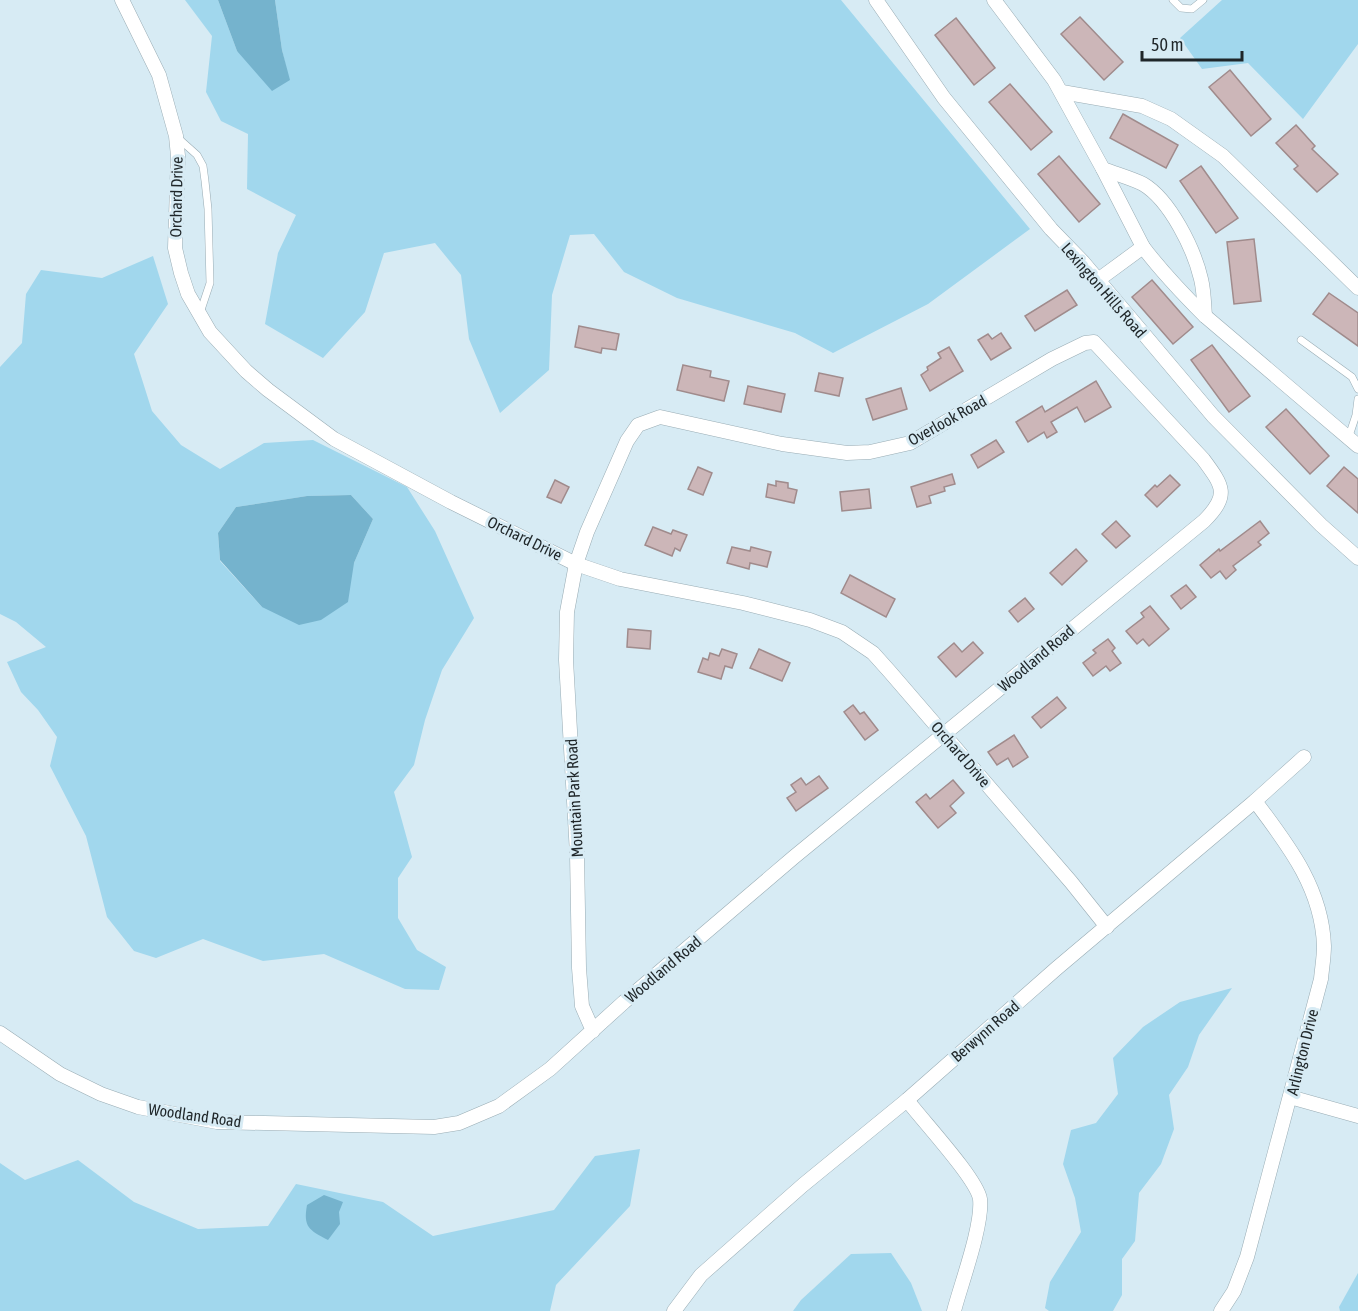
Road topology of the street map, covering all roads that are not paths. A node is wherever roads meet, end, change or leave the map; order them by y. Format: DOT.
graph roads {
  1 [pos="122,0"];
  2 [pos="876,0"];
  3 [pos="994,0"];
  4 [pos="1173,0"];
  5 [pos="1203,0"];
  6 [pos="1062,92"];
  7 [pos="176,136"];
  8 [pos="1103,169"];
  9 [pos="1143,247"];
  10 [pos="1098,280"];
  11 [pos="1358,288"];
  12 [pos="199,315"];
  13 [pos="1205,316"];
  14 [pos="1301,340"];
  15 [pos="1358,388"];
  16 [pos="1358,399"];
  17 [pos="1353,442"];
  18 [pos="1221,493"];
  19 [pos="1358,558"];
  20 [pos="576,564"];
  21 [pos="945,734"];
  22 [pos="1304,757"];
  23 [pos="1255,801"];
  24 [pos="1107,927"];
  25 [pos="593,1031"];
  26 [pos="0,1033"];
  27 [pos="1290,1097"];
  28 [pos="907,1100"];
  29 [pos="1358,1116"];
  30 [pos="674,1311"];
  31 [pos="954,1311"];
  32 [pos="1221,1311"];
  1 -- 7 [label="street, Orchard Drive"];
  2 -- 10 [label="street, Lexington Hills Road"];
  3 -- 6 [label="street"];
  4 -- 5 [label="lane"];
  6 -- 8 [label="street"];
  6 -- 11 [label="street"];
  7 -- 12 [label="street, Orchard Drive"];
  7 -- 12 [label="lane"];
  8 -- 9 [label="street"];
  8 -- 13 [label="street"];
  9 -- 10 [label="street"];
  9 -- 13 [label="street"];
  10 -- 19 [label="street, Lexington Hills Road"];
  12 -- 20 [label="street, Orchard Drive"];
  13 -- 17 [label="street"];
  14 -- 15 [label="lane"];
  16 -- 17 [label="lane"];
  18 -- 20 [label="street, Overlook Road"];
  18 -- 21 [label="street, Woodland Road"];
  20 -- 21 [label="street, Orchard Drive"];
  20 -- 25 [label="street, Mountain Park Road"];
  21 -- 24 [label="street, Orchard Drive"];
  21 -- 25 [label="street, Woodland Road"];
  22 -- 23 [label="street, Berwynn Road"];
  23 -- 24 [label="street, Berwynn Road"];
  23 -- 27 [label="street, Arlington Drive"];
  24 -- 28 [label="street, Berwynn Road"];
  25 -- 26 [label="street, Woodland Road"];
  27 -- 29 [label="street"];
  27 -- 32 [label="street, Arlington Drive"];
  28 -- 30 [label="street, Berwynn Road"];
  28 -- 31 [label="street"];
}
